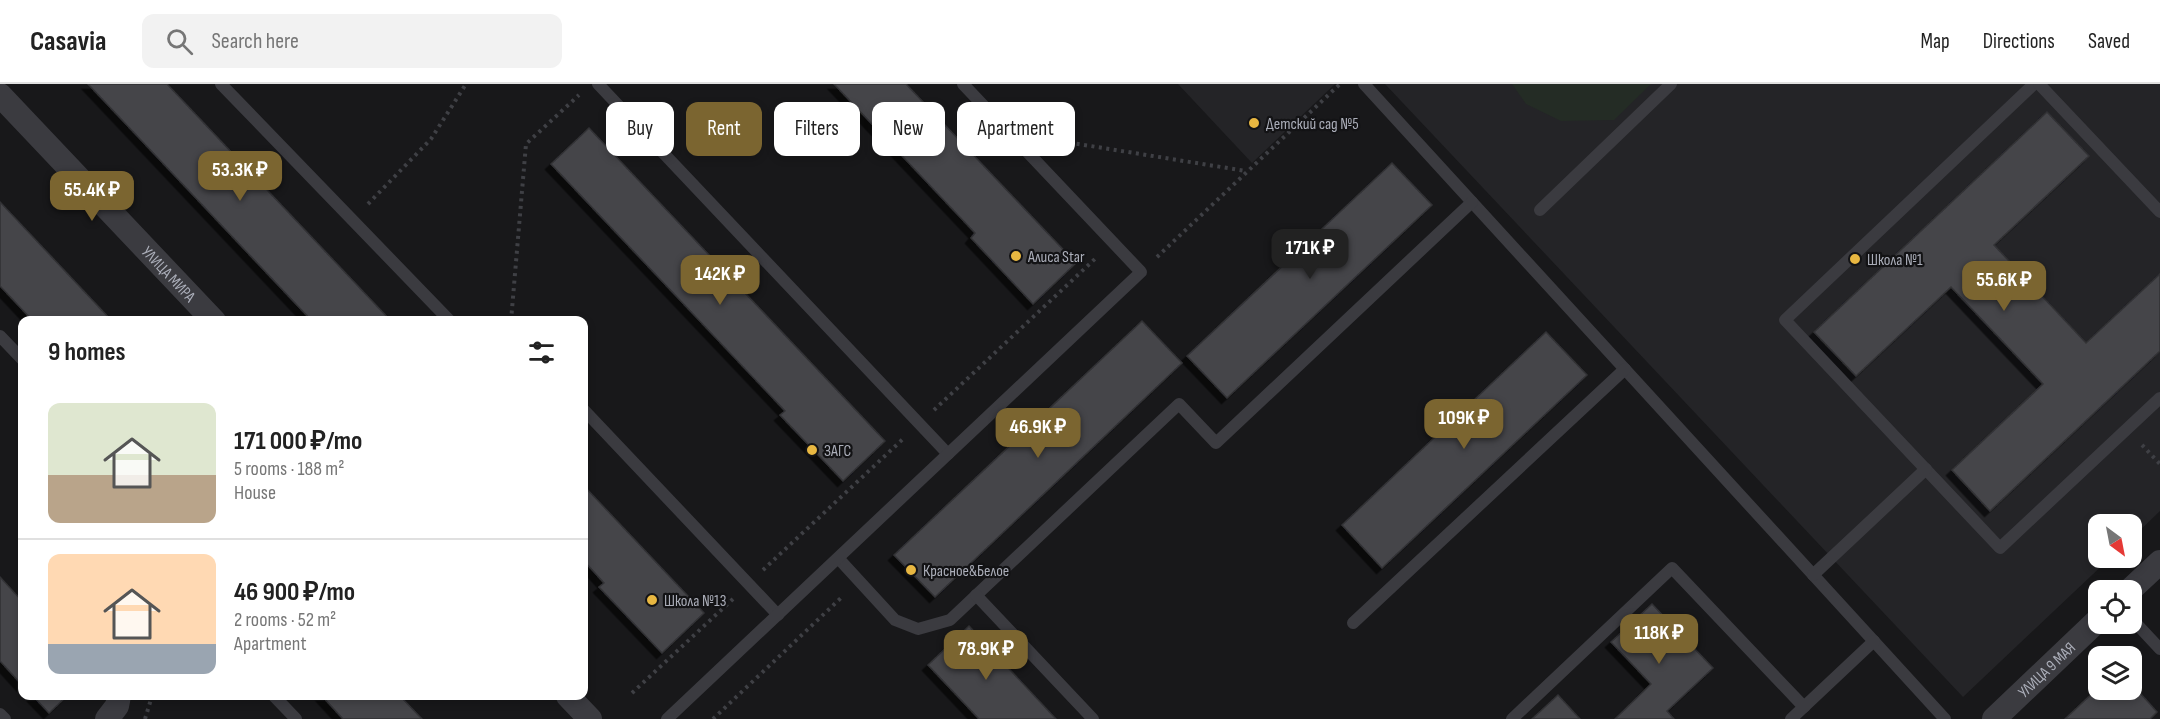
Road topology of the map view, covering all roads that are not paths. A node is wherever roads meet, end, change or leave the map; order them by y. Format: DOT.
graph roads {
  1 [pos="221,84"];
  2 [pos="598,84"];
  3 [pos="963,84"];
  4 [pos="1364,84"];
  5 [pos="1671,84"];
  6 [pos="2034,84"];
  7 [pos="2039,84"];
  8 [pos="0,95"];
  9 [pos="1472,202"];
  10 [pos="1540,210"];
  11 [pos="2160,212"];
  12 [pos="209,316"];
  13 [pos="445,316"];
  14 [pos="0,336"];
  15 [pos="18,356"];
  16 [pos="1625,369"];
  17 [pos="2160,398"];
  18 [pos="588,414"];
  19 [pos="948,454"];
  20 [pos="1926,469"];
  21 [pos="838,559"];
  22 [pos="2160,562"];
  23 [pos="1813,575"];
  24 [pos="2141,580"];
  25 [pos="976,595"];
  26 [pos="778,615"];
  27 [pos="1353,623"];
  28 [pos="2088,630"];
  29 [pos="2142,630"];
  30 [pos="1874,641"];
  31 [pos="2160,649"];
  32 [pos="118,700"];
  33 [pos="278,700"];
  34 [pos="572,700"];
  35 [pos="1804,707"];
  36 [pos="0,714"];
  37 [pos="5,719"];
  38 [pos="107,719"];
  39 [pos="296,719"];
  40 [pos="590,719"];
  41 [pos="667,719"];
  42 [pos="1093,719"];
  43 [pos="1512,719"];
  44 [pos="1791,719"];
  45 [pos="1945,719"];
  46 [pos="1994,719"];
  1 -- 13 [label="lane"];
  2 -- 19 [label="lane"];
  3 -- 19 [label="lane"];
  4 -- 9 [label="lane"];
  5 -- 10 [label="lane"];
  6 -- 20 [label="lane"];
  7 -- 11 [label="lane"];
  8 -- 12 [label="street, УЛИЦА МИРА"];
  9 -- 16 [label="lane"];
  9 -- 25 [label="lane"];
  14 -- 15 [label="lane"];
  16 -- 23 [label="lane"];
  16 -- 27 [label="lane"];
  17 -- 20 [label="lane"];
  18 -- 26 [label="lane"];
  19 -- 21 [label="lane"];
  20 -- 23 [label="lane"];
  21 -- 25 [label="lane"];
  21 -- 26 [label="lane"];
  22 -- 24 [label="street"];
  23 -- 30 [label="lane"];
  25 -- 42 [label="lane"];
  26 -- 41 [label="lane"];
  28 -- 46 [label="street, УЛИЦА 9 МАЯ"];
  29 -- 31 [label="lane"];
  30 -- 35 [label="lane"];
  30 -- 45 [label="lane"];
  32 -- 38 [label="street"];
  33 -- 39 [label="lane"];
  34 -- 40 [label="street"];
  35 -- 43 [label="lane"];
  35 -- 44 [label="lane"];
  36 -- 37 [label="lane"];
}
